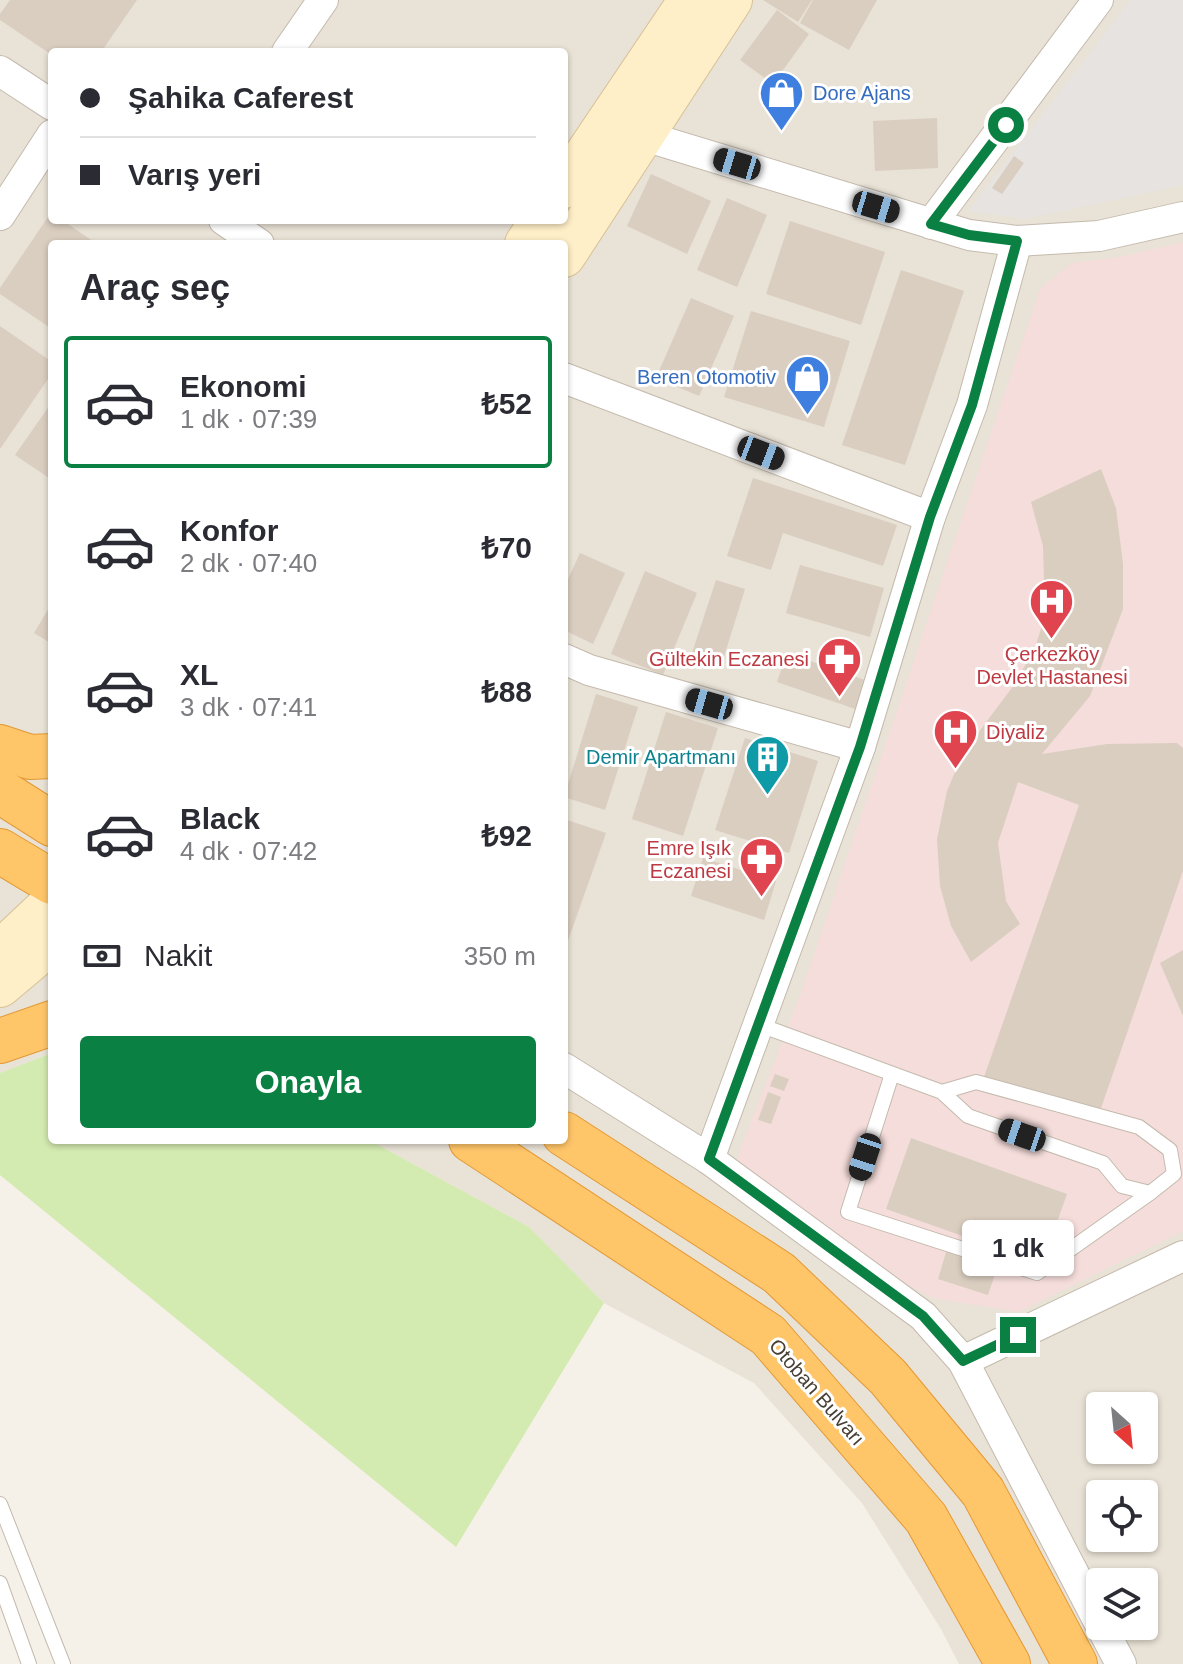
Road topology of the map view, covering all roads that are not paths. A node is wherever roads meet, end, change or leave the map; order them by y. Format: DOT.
graph roads {
  1 [pos="323,0"];
  2 [pos="690,0"];
  3 [pos="731,0"];
  4 [pos="1098,0"];
  5 [pos="290,48"];
  6 [pos="0,71"];
  7 [pos="48,102"];
  8 [pos="641,135"];
  9 [pos="48,141"];
  10 [pos="568,181"];
  11 [pos="0,215"];
  12 [pos="1183,217"];
  13 [pos="230,224"];
  14 [pos="931,224"];
  15 [pos="253,240"];
  16 [pos="1017,241"];
  17 [pos="568,250"];
  18 [pos="568,380"];
  19 [pos="930,517"];
  20 [pos="568,661"];
  21 [pos="0,747"];
  22 [pos="860,747"];
  23 [pos="48,756"];
  24 [pos="0,791"];
  25 [pos="48,821"];
  26 [pos="0,851"];
  27 [pos="48,880"];
  28 [pos="48,907"];
  29 [pos="48,945"];
  30 [pos="0,952"];
  31 [pos="0,986"];
  32 [pos="48,1024"];
  33 [pos="760,1025"];
  34 [pos="0,1041"];
  35 [pos="568,1071"];
  36 [pos="892,1074"];
  37 [pos="942,1092"];
  38 [pos="568,1137"];
  39 [pos="478,1146"];
  40 [pos="709,1159"];
  41 [pos="1150,1193"];
  42 [pos="1183,1256"];
  43 [pos="963,1361"];
  44 [pos="0,1504"];
  45 [pos="0,1583"];
  46 [pos="1086,1596"];
  47 [pos="1109,1640"];
  48 [pos="29,1664"];
  49 [pos="63,1664"];
  50 [pos="1008,1664"];
  51 [pos="1075,1664"];
  52 [pos="1121,1664"];
  1 -- 5 [label="street"];
  2 -- 10 [label="main road"];
  3 -- 8 [label="main road"];
  4 -- 14 [label="street"];
  6 -- 7 [label="street"];
  8 -- 14 [label="street"];
  8 -- 17 [label="main road"];
  9 -- 11 [label="street"];
  12 -- 16 [label="street"];
  13 -- 15 [label="street"];
  14 -- 16 [label="street"];
  16 -- 19 [label="street"];
  18 -- 19 [label="street"];
  19 -- 22 [label="street"];
  20 -- 22 [label="street"];
  21 -- 23 [label="highway"];
  22 -- 33 [label="street"];
  24 -- 25 [label="highway"];
  26 -- 27 [label="highway"];
  28 -- 30 [label="main road"];
  29 -- 31 [label="main road"];
  32 -- 34 [label="highway"];
  33 -- 36 [label="lane"];
  33 -- 40 [label="street"];
  35 -- 40 [label="street"];
  36 -- 37 [label="lane"];
  36 -- 41 [label="lane"];
  37 -- 41 [label="lane"];
  37 -- 41 [label="lane"];
  38 -- 51 [label="highway"];
  39 -- 50 [label="highway, Otoban Bulvarı"];
  40 -- 43 [label="street"];
  42 -- 43 [label="street"];
  43 -- 46 [label="street"];
  44 -- 49 [label="lane"];
  45 -- 48 [label="lane"];
  47 -- 52 [label="street"];
}
